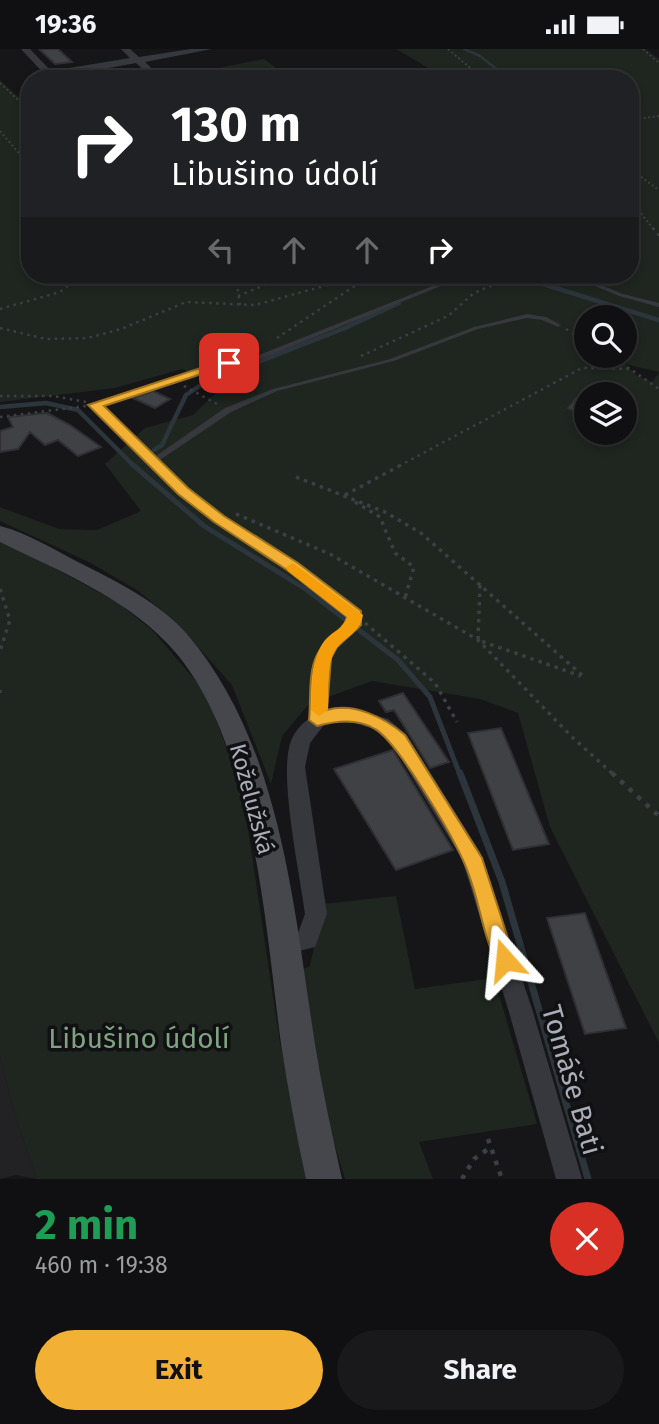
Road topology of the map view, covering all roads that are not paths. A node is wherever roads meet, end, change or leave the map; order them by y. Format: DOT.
graph roads {
  1 [pos="25,49"];
  2 [pos="125,49"];
  3 [pos="208,49"];
  4 [pos="138,62"];
  5 [pos="46,70"];
  6 [pos="89,70"];
  7 [pos="148,70"];
  8 [pos="443,284"];
  9 [pos="592,284"];
  10 [pos="659,305"];
  11 [pos="558,324"];
  12 [pos="95,405"];
  13 [pos="153,461"];
  14 [pos="0,533"];
  15 [pos="317,720"];
  16 [pos="282,946"];
  17 [pos="324,1179"];
  18 [pos="569,1179"];
  1 -- 5 [label="street"];
  2 -- 4 [label="street"];
  3 -- 4 [label="street"];
  4 -- 6 [label="street"];
  4 -- 7 [label="street"];
  8 -- 12 [label="lane"];
  9 -- 10 [label="lane"];
  11 -- 13 [label="lane"];
  12 -- 13 [label="lane"];
  13 -- 15 [label="lane"];
  14 -- 16 [label="main road, Koželužská"];
  15 -- 16 [label="street"];
  15 -- 18 [label="street, Tomáše Bati"];
  16 -- 17 [label="main road, Koželužská"];
}
